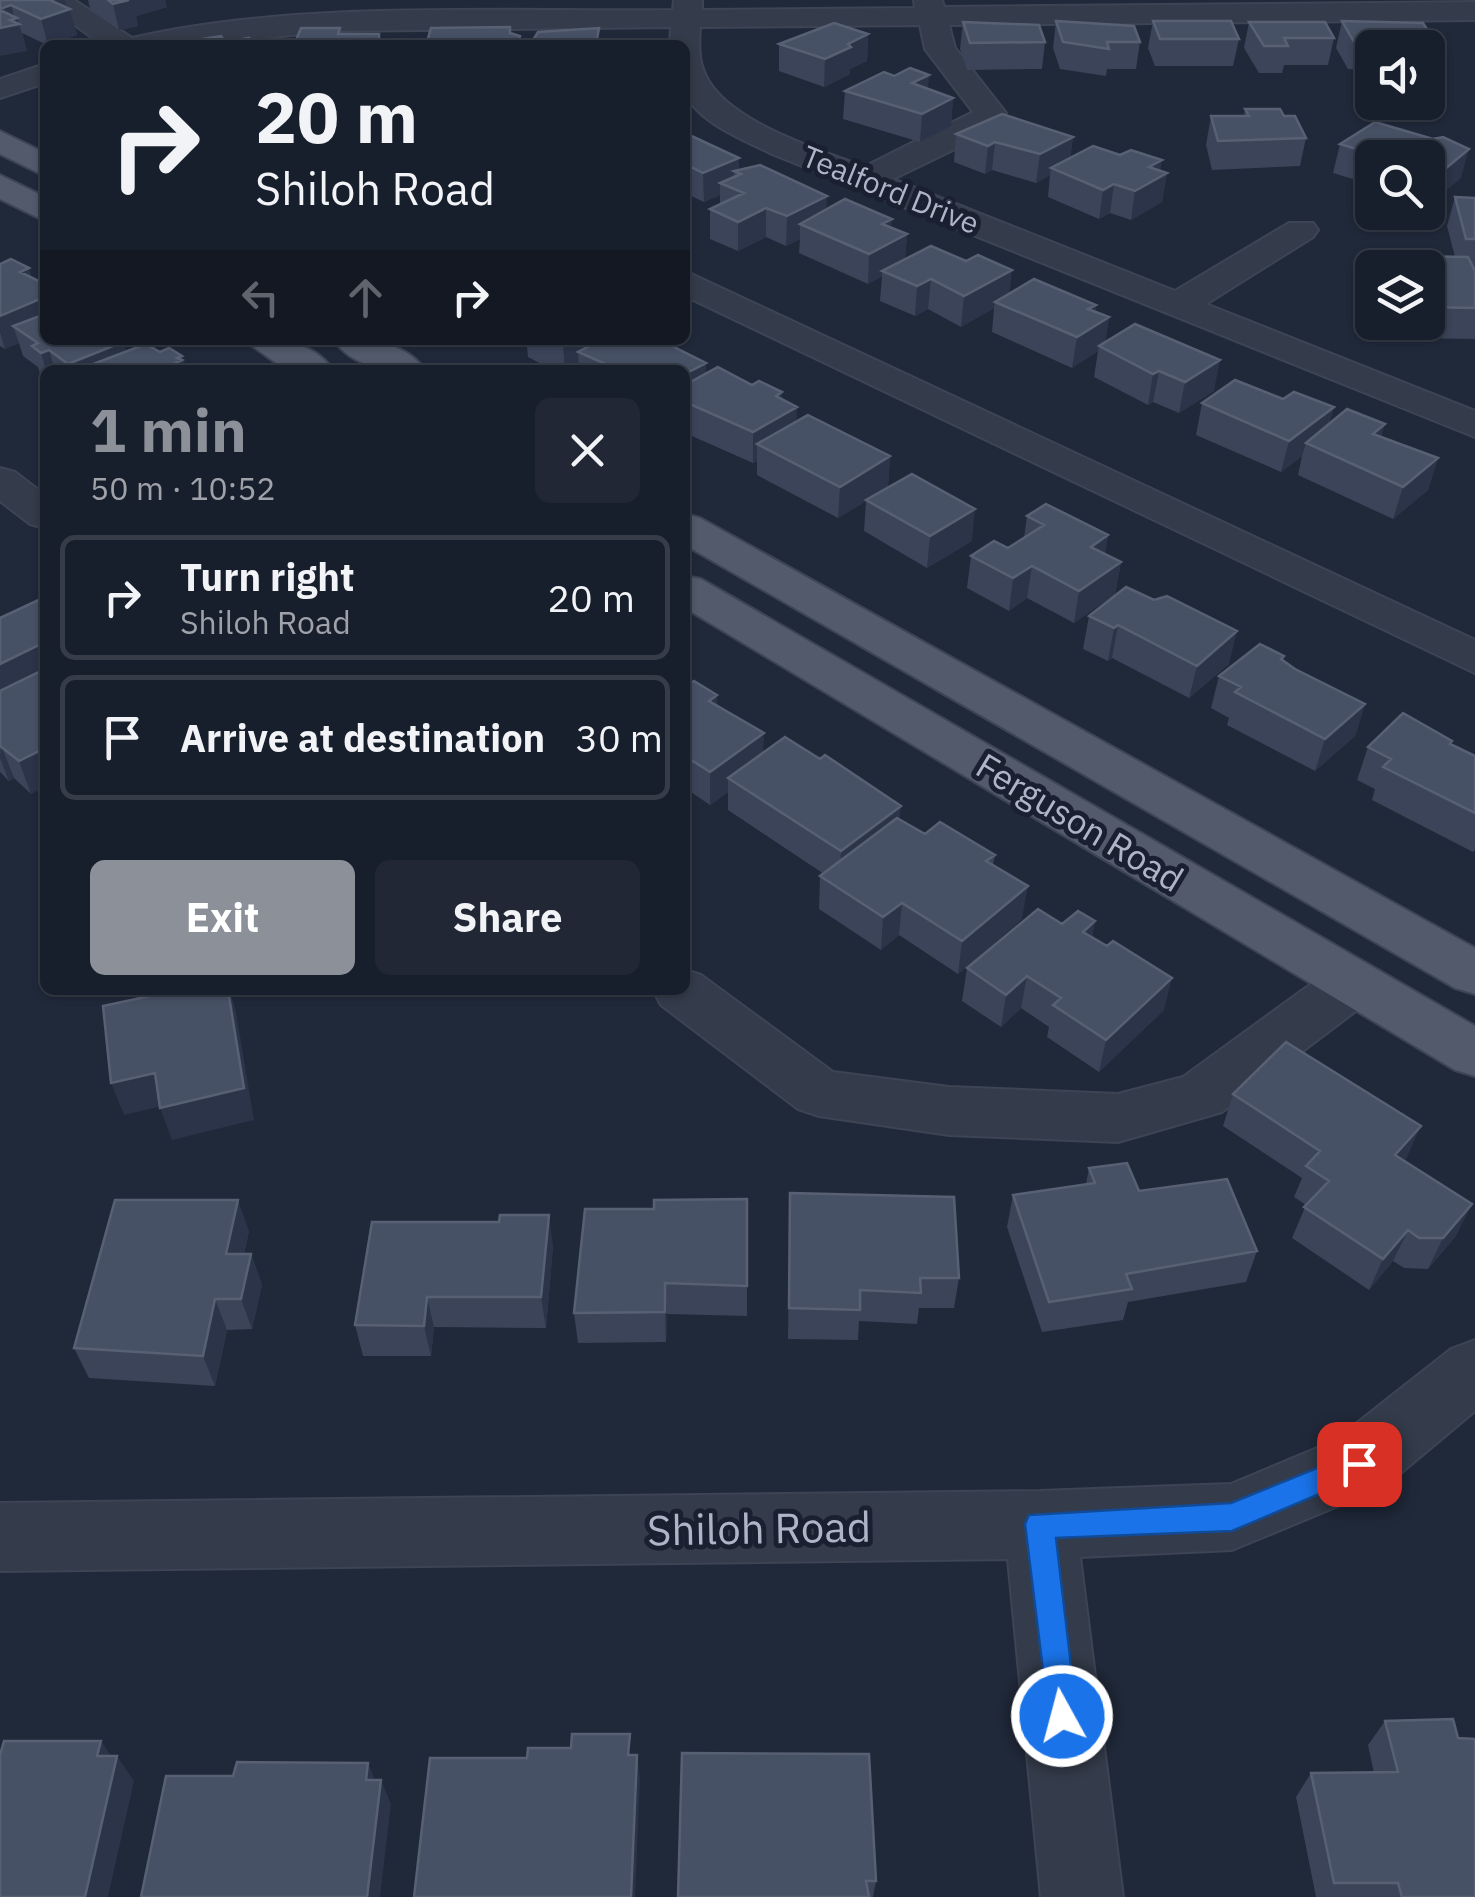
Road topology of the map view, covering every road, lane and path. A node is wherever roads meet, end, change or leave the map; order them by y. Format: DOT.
graph roads {
  1 [pos="55,0"];
  2 [pos="238,0"];
  3 [pos="1407,6"];
  4 [pos="1171,7"];
  5 [pos="930,8"];
  6 [pos="687,9"];
  7 [pos="1475,11"];
  8 [pos="250,28"];
  9 [pos="115,40"];
  10 [pos="172,40"];
  11 [pos="687,40"];
  12 [pos="40,75"];
  13 [pos="0,89"];
  14 [pos="696,101"];
  15 [pos="0,141"];
  16 [pos="40,163"];
  17 [pos="866,179"];
  18 [pos="0,184"];
  19 [pos="40,208"];
  20 [pos="1301,230"];
  21 [pos="690,284"];
  22 [pos="1180,304"];
  23 [pos="272,345"];
  24 [pos="362,345"];
  25 [pos="306,365"];
  26 [pos="397,365"];
  27 [pos="1475,425"];
  28 [pos="0,481"];
  29 [pos="40,510"];
  30 [pos="690,531"];
  31 [pos="690,592"];
  32 [pos="1475,658"];
  33 [pos="1475,973"];
  34 [pos="1353,983"];
  35 [pos="688,995"];
  36 [pos="1475,1054"];
  37 [pos="1475,1370"];
  38 [pos="1040,1524"];
  39 [pos="0,1537"];
  40 [pos="1082,1897"];
  1 -- 9 [label="street"];
  2 -- 8 [label="street"];
  3 -- 4 [label="street"];
  3 -- 7 [label="street"];
  4 -- 5 [label="street"];
  5 -- 6 [label="street"];
  5 -- 17 [label="street"];
  6 -- 8 [label="street"];
  6 -- 11 [label="street, Tealford Drive"];
  8 -- 10 [label="street"];
  12 -- 13 [label="street"];
  14 -- 17 [label="street, Tealford Drive"];
  15 -- 16 [label="main road"];
  17 -- 22 [label="street, Tealford Drive"];
  18 -- 19 [label="main road"];
  20 -- 22 [label="street"];
  21 -- 32 [label="street"];
  22 -- 27 [label="street, Tealford Drive"];
  23 -- 25 [label="main road"];
  24 -- 26 [label="main road"];
  28 -- 29 [label="street"];
  30 -- 33 [label="main road, Ferguson Road"];
  31 -- 34 [label="main road, Ferguson Road"];
  34 -- 35 [label="street"];
  34 -- 36 [label="main road, Ferguson Road"];
  37 -- 38 [label="street, Shiloh Road"];
  38 -- 39 [label="street, Shiloh Road"];
  38 -- 40 [label="street"];
}
